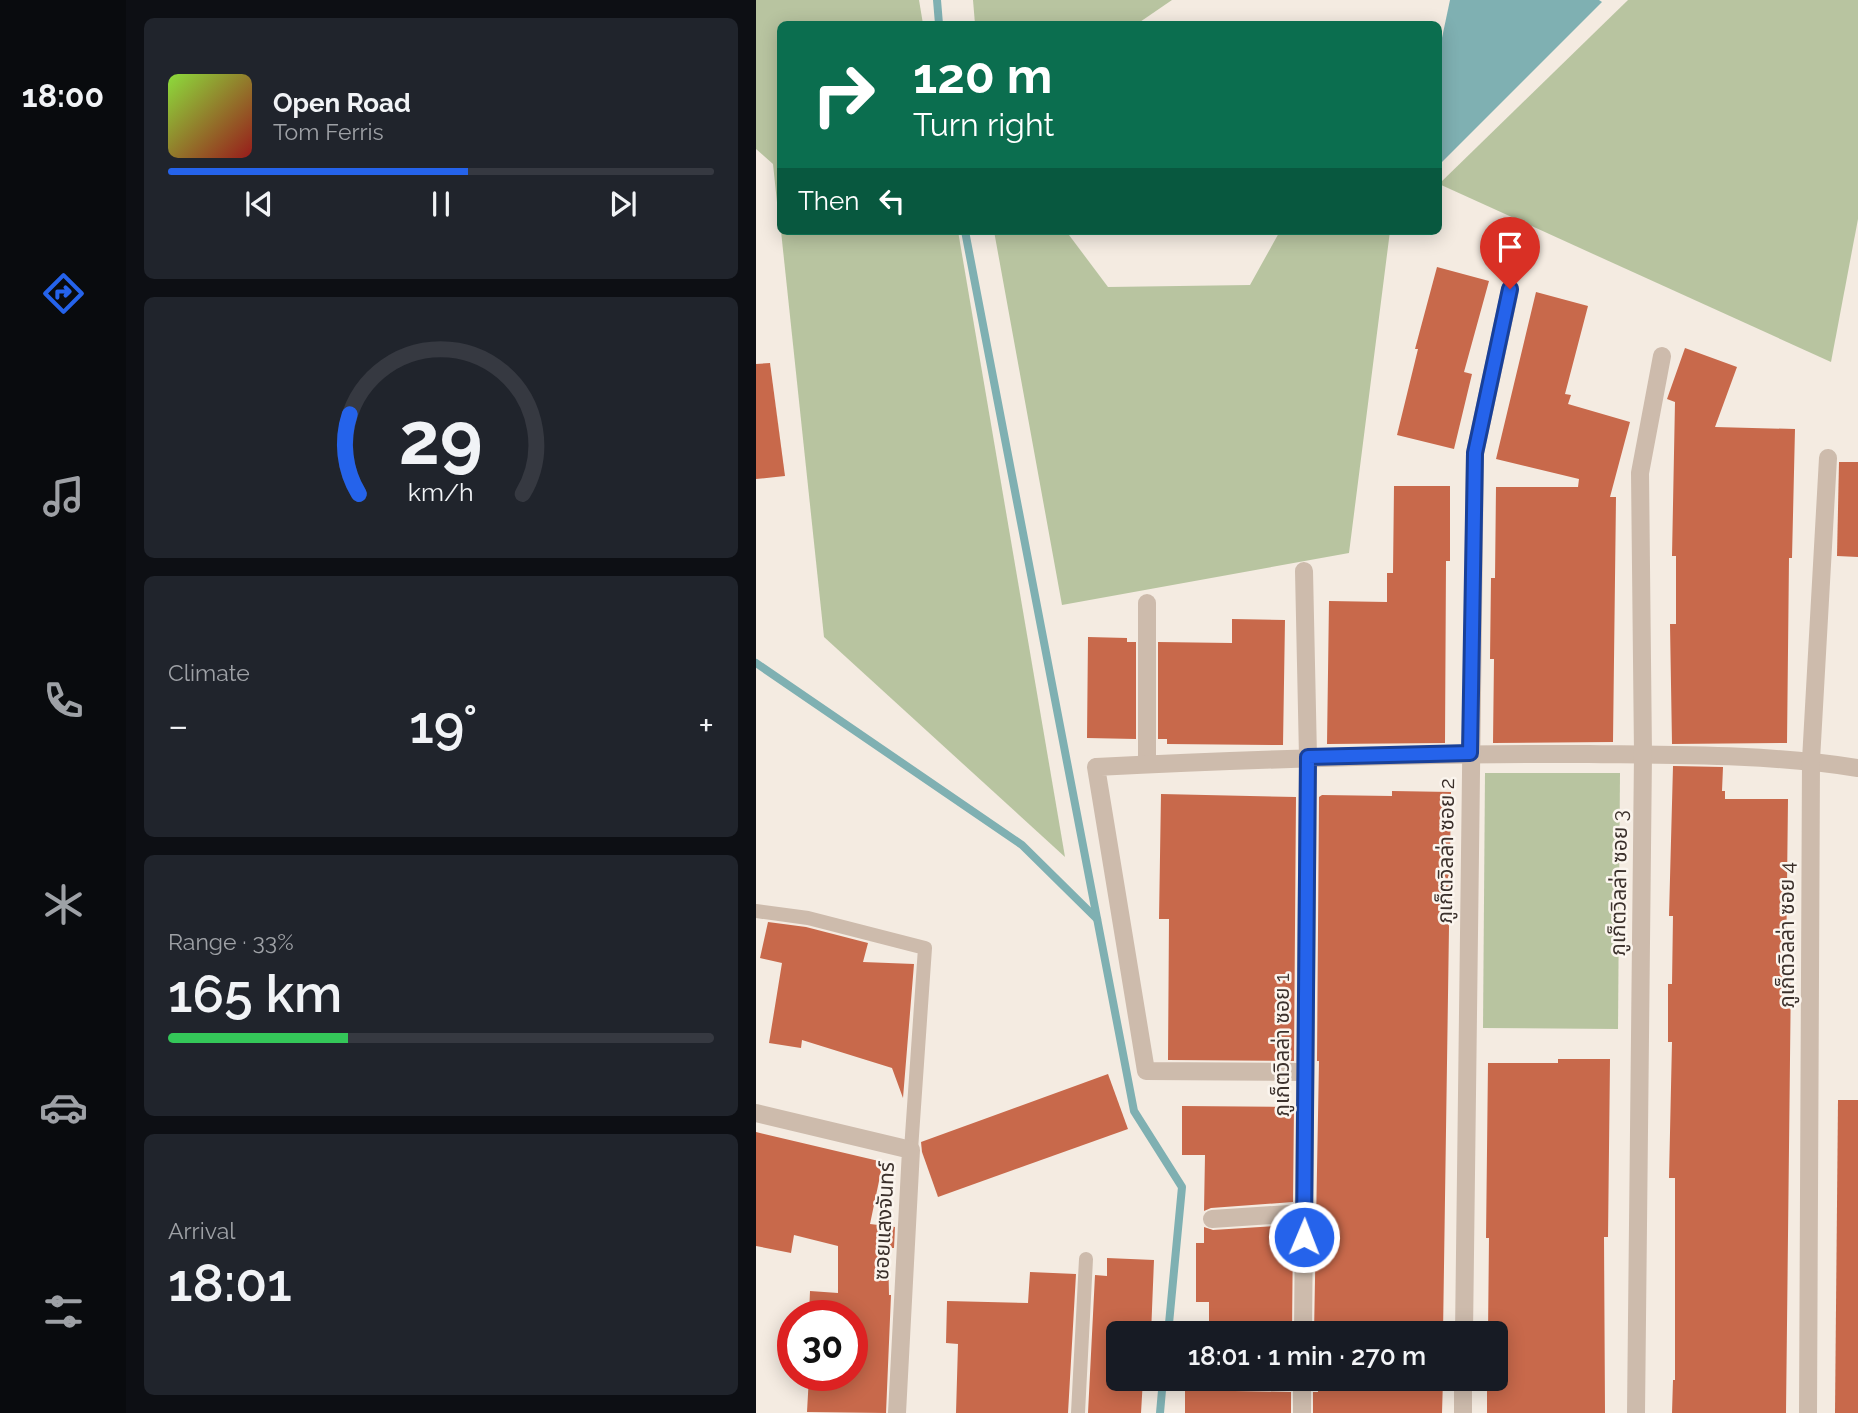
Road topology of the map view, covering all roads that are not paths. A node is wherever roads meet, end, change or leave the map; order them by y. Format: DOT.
graph roads {
  1 [pos="1510,289"];
  2 [pos="1662,356"];
  3 [pos="1828,458"];
  4 [pos="1304,571"];
  5 [pos="1147,603"];
  6 [pos="1470,753"];
  7 [pos="1643,754"];
  8 [pos="1308,757"];
  9 [pos="1811,760"];
  10 [pos="1147,764"];
  11 [pos="1858,768"];
  12 [pos="756,911"];
  13 [pos="1305,1072"];
  14 [pos="756,1113"];
  15 [pos="911,1150"];
  16 [pos="1304,1213"];
  17 [pos="1212,1219"];
  18 [pos="1086,1259"];
  19 [pos="1303,1321"];
  20 [pos="1464,1321"];
  21 [pos="1302,1391"];
  22 [pos="1463,1391"];
  23 [pos="897,1413"];
  24 [pos="1078,1413"];
  25 [pos="1302,1413"];
  26 [pos="1463,1413"];
  27 [pos="1636,1413"];
  28 [pos="1808,1413"];
  1 -- 6 [label="street, ภูเก็ตวิลล่า ซอย 2"];
  2 -- 7 [label="street, ภูเก็ตวิลล่า ซอย 3"];
  3 -- 9 [label="street, ภูเก็ตวิลล่า ซอย 4"];
  4 -- 8 [label="street, ภูเก็ตวิลล่า ซอย 1"];
  5 -- 10 [label="street"];
  6 -- 7 [label="street"];
  6 -- 8 [label="street"];
  6 -- 20 [label="street, ภูเก็ตวิลล่า ซอย 2"];
  7 -- 9 [label="street"];
  7 -- 27 [label="street, ภูเก็ตวิลล่า ซอย 3"];
  8 -- 10 [label="street"];
  8 -- 13 [label="street, ภูเก็ตวิลล่า ซอย 1"];
  9 -- 11 [label="street"];
  9 -- 28 [label="street, ภูเก็ตวิลล่า ซอย 4"];
  10 -- 13 [label="street"];
  12 -- 15 [label="lane"];
  13 -- 16 [label="street, ภูเก็ตวิลล่า ซอย 1"];
  14 -- 15 [label="street, ซอยแสงจันทร์"];
  15 -- 23 [label="street, ซอยแสงจันทร์"];
  16 -- 17 [label="street"];
  16 -- 19 [label="street, ภูเก็ตวิลล่า ซอย 1"];
  18 -- 24 [label="lane"];
  21 -- 25 [label="street"];
  22 -- 26 [label="street"];
}
